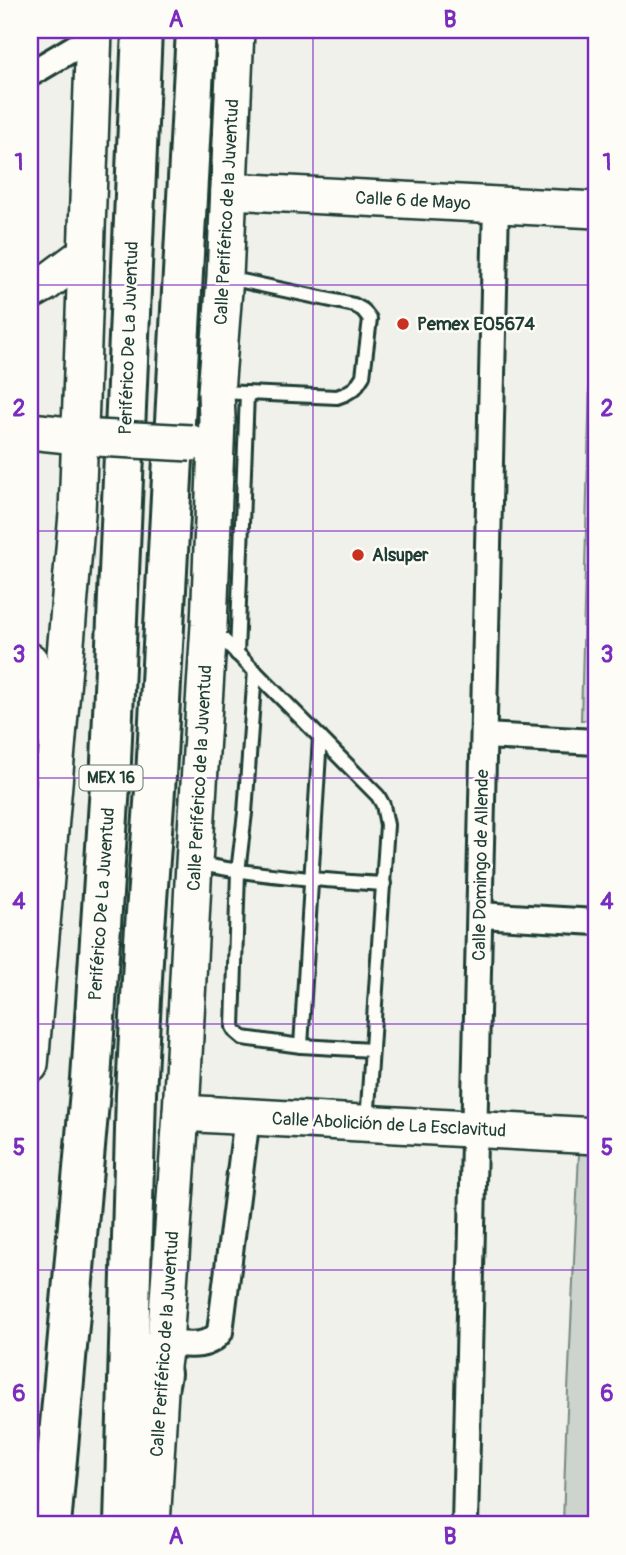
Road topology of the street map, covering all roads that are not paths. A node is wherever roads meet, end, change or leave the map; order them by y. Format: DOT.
graph roads {
  1 [pos="142,30"];
  2 [pos="197,30"];
  3 [pos="236,30"];
  4 [pos="94,33"];
  5 [pos="30,74"];
  6 [pos="229,191"];
  7 [pos="496,205"];
  8 [pos="596,210"];
  9 [pos="85,254"];
  10 [pos="225,277"];
  11 [pos="30,292"];
  12 [pos="231,393"];
  13 [pos="30,431"];
  14 [pos="88,437"];
  15 [pos="203,443"];
  16 [pos="209,625"];
  17 [pos="237,654"];
  18 [pos="30,661"];
  19 [pos="254,671"];
  20 [pos="484,736"];
  21 [pos="320,737"];
  22 [pos="596,743"];
  23 [pos="47,762"];
  24 [pos="194,863"];
  25 [pos="239,872"];
  26 [pos="312,880"];
  27 [pos="384,884"];
  28 [pos="480,915"];
  29 [pos="596,922"];
  30 [pos="301,1046"];
  31 [pos="372,1050"];
  32 [pos="30,1065"];
  33 [pos="181,1113"];
  34 [pos="247,1116"];
  35 [pos="367,1123"];
  36 [pos="474,1130"];
  37 [pos="596,1136"];
  38 [pos="163,1359"];
  39 [pos="51,1525"];
  40 [pos="124,1525"];
  41 [pos="130,1525"];
  42 [pos="152,1525"];
  43 [pos="465,1525"];
  1 -- 39 [label="highway, Periférico De La Juventud / MEX 16"];
  2 -- 40 [label="highway, MEX 16"];
  3 -- 6 [label="main road, Calle Periférico de la Juventud"];
  4 -- 5 [label="street"];
  4 -- 9 [label="main road"];
  6 -- 7 [label="main road, Calle 6 de Mayo"];
  6 -- 10 [label="main road, Calle Periférico de la Juventud"];
  7 -- 8 [label="main road, Calle 6 de Mayo"];
  7 -- 20 [label="street, Calle Domingo de Allende"];
  9 -- 11 [label="main road"];
  9 -- 14 [label="main road"];
  10 -- 12 [label="main road, Calle Periférico de la Juventud"];
  10 -- 12 [label="lane"];
  12 -- 15 [label="main road, Calle Periférico de la Juventud"];
  12 -- 17 [label="lane"];
  13 -- 14 [label="main road"];
  14 -- 15 [label="main road, bridge"];
  14 -- 23 [label="main road"];
  15 -- 16 [label="main road, Calle Periférico de la Juventud"];
  16 -- 17 [label="lane"];
  16 -- 24 [label="main road, Calle Periférico de la Juventud"];
  17 -- 19 [label="lane"];
  18 -- 23 [label="main road"];
  19 -- 21 [label="lane"];
  19 -- 25 [label="lane"];
  20 -- 22 [label="street"];
  20 -- 28 [label="street, Calle Domingo de Allende"];
  21 -- 26 [label="lane"];
  21 -- 27 [label="lane"];
  23 -- 32 [label="main road"];
  24 -- 25 [label="lane"];
  24 -- 33 [label="main road, Calle Periférico de la Juventud"];
  25 -- 26 [label="lane"];
  25 -- 30 [label="lane"];
  26 -- 27 [label="lane"];
  26 -- 30 [label="lane"];
  27 -- 31 [label="lane"];
  28 -- 29 [label="street"];
  28 -- 36 [label="street, Calle Domingo de Allende"];
  30 -- 31 [label="lane"];
  31 -- 35 [label="lane"];
  33 -- 34 [label="main road, Calle Abolición de La Esclavitud"];
  33 -- 38 [label="main road, Calle Periférico de la Juventud"];
  34 -- 35 [label="main road, Calle Abolición de La Esclavitud"];
  34 -- 38 [label="street"];
  35 -- 36 [label="main road, Calle Abolición de La Esclavitud"];
  36 -- 37 [label="main road, Calle Abolición de La Esclavitud"];
  36 -- 43 [label="street, Calle Domingo de Allende"];
  38 -- 41 [label="highway"];
  38 -- 42 [label="main road, Calle Periférico de la Juventud"];
}
